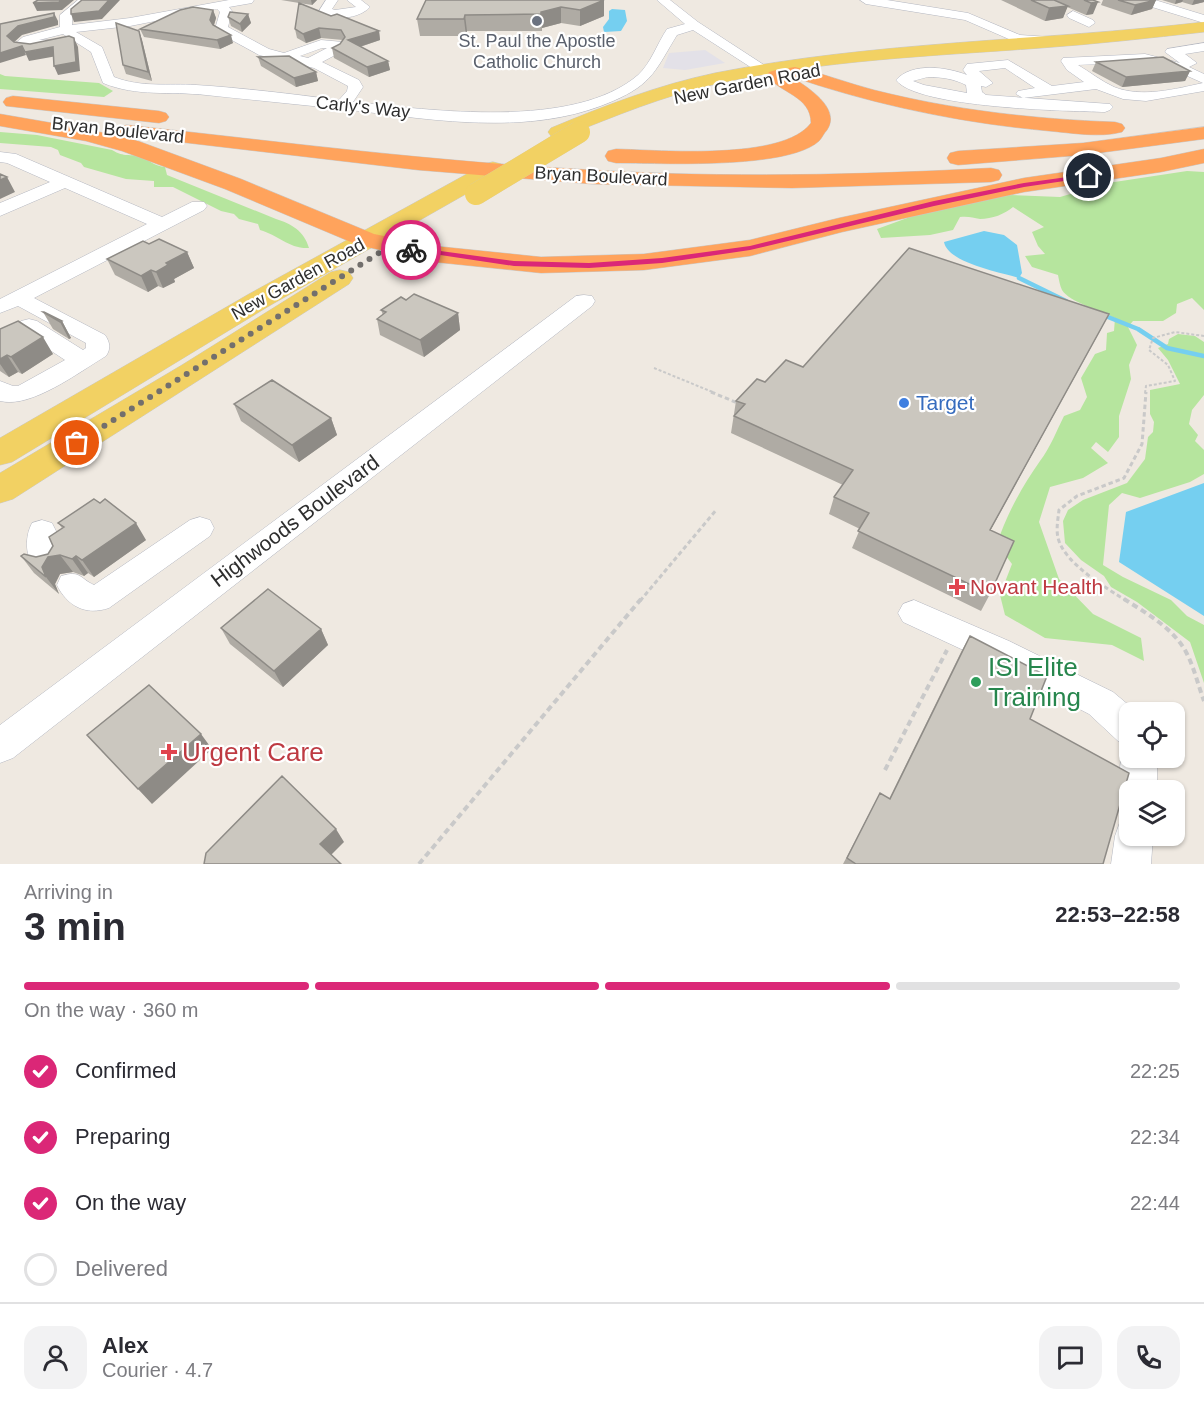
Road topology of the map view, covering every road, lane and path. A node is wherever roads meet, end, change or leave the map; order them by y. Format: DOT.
graph roads {
  1 [pos="85,0"];
  2 [pos="248,0"];
  3 [pos="332,0"];
  4 [pos="353,0"];
  5 [pos="663,0"];
  6 [pos="670,0"];
  7 [pos="684,0"];
  8 [pos="866,0"];
  9 [pos="1143,0"];
  10 [pos="220,5"];
  11 [pos="1065,12"];
  12 [pos="952,14"];
  13 [pos="989,14"];
  14 [pos="48,17"];
  15 [pos="1204,19"];
  16 [pos="699,21"];
  17 [pos="1007,26"];
  18 [pos="1204,27"];
  19 [pos="69,28"];
  20 [pos="1090,31"];
  21 [pos="1204,34"];
  22 [pos="1204,47"];
  23 [pos="981,48"];
  24 [pos="1204,52"];
  25 [pos="1017,55"];
  26 [pos="288,57"];
  27 [pos="1182,58"];
  28 [pos="1096,61"];
  29 [pos="310,62"];
  30 [pos="842,66"];
  31 [pos="1204,69"];
  32 [pos="778,71"];
  33 [pos="1055,75"];
  34 [pos="1204,80"];
  35 [pos="1100,84"];
  36 [pos="1072,86"];
  37 [pos="1204,87"];
  38 [pos="1047,89"];
  39 [pos="873,96"];
  40 [pos="1155,96"];
  41 [pos="1204,98"];
  42 [pos="0,101"];
  43 [pos="984,101"];
  44 [pos="344,104"];
  45 [pos="1169,105"];
  46 [pos="1105,107"];
  47 [pos="0,119"];
  48 [pos="1204,124"];
  49 [pos="1204,133"];
  50 [pos="1204,154"];
  51 [pos="551,156"];
  52 [pos="0,157"];
  53 [pos="65,182"];
  54 [pos="198,206"];
  55 [pos="0,210"];
  56 [pos="162,224"];
  57 [pos="379,243"];
  58 [pos="584,301"];
  59 [pos="10,302"];
  60 [pos="51,314"];
  61 [pos="1204,336"];
  62 [pos="82,360"];
  63 [pos="654,368"];
  64 [pos="0,389"];
  65 [pos="744,406"];
  66 [pos="0,453"];
  67 [pos="0,490"];
  68 [pos="717,509"];
  69 [pos="200,528"];
  70 [pos="42,531"];
  71 [pos="50,562"];
  72 [pos="72,585"];
  73 [pos="914,613"];
  74 [pos="948,649"];
  75 [pos="1204,701"];
  76 [pos="1119,720"];
  77 [pos="2,743"];
  78 [pos="885,770"];
  79 [pos="1133,846"];
  80 [pos="419,864"];
  81 [pos="1131,864"];
  1 -- 19 [label="street"];
  2 -- 10 [label="street"];
  3 -- 4 [label="street"];
  5 -- 16 [label="street"];
  6 -- 16 [label="street"];
  7 -- 16 [label="street"];
  8 -- 12 [label="street"];
  9 -- 15 [label="street"];
  10 -- 19 [label="street"];
  10 -- 26 [label="street"];
  11 -- 20 [label="street"];
  12 -- 20 [label="street"];
  12 -- 23 [label="street"];
  13 -- 17 [label="street"];
  14 -- 19 [label="street"];
  16 -- 32 [label="street"];
  16 -- 32 [label="street"];
  16 -- 44 [label="street, Carly's Way"];
  18 -- 20 [label="main road, New Garden Road"];
  19 -- 44 [label="street, Carly's Way"];
  20 -- 25 [label="main road, New Garden Road"];
  21 -- 25 [label="main road, New Garden Road"];
  22 -- 27 [label="street"];
  23 -- 25 [label="main road, New Garden Road"];
  23 -- 32 [label="main road, New Garden Road"];
  24 -- 27 [label="street"];
  25 -- 30 [label="main road, New Garden Road"];
  25 -- 38 [label="street"];
  25 -- 38 [label="street"];
  26 -- 29 [label="street"];
  26 -- 29 [label="street"];
  27 -- 31 [label="street"];
  28 -- 34 [label="street"];
  28 -- 35 [label="street"];
  28 -- 40 [label="street"];
  29 -- 44 [label="street"];
  30 -- 32 [label="main road, New Garden Road"];
  30 -- 39 [label="highway"];
  32 -- 39 [label="highway"];
  32 -- 51 [label="highway"];
  32 -- 57 [label="main road, New Garden Road, bridge"];
  33 -- 36 [label="street"];
  35 -- 36 [label="street"];
  35 -- 40 [label="street"];
  36 -- 38 [label="street"];
  36 -- 46 [label="street"];
  37 -- 40 [label="street"];
  39 -- 48 [label="highway"];
  40 -- 45 [label="street"];
  41 -- 45 [label="street"];
  42 -- 51 [label="highway, Bryan Boulevard"];
  43 -- 46 [label="street"];
  45 -- 46 [label="street"];
  47 -- 50 [label="highway, Bryan Boulevard"];
  47 -- 57 [label="highway"];
  49 -- 51 [label="highway, Bryan Boulevard"];
  50 -- 57 [label="highway"];
  52 -- 53 [label="street"];
  53 -- 55 [label="street"];
  53 -- 56 [label="street"];
  54 -- 56 [label="street"];
  56 -- 59 [label="street"];
  57 -- 66 [label="main road, New Garden Road"];
  57 -- 67 [label="main road, New Garden Road"];
  58 -- 77 [label="street, Highwoods Boulevard"];
  59 -- 60 [label="street"];
  60 -- 62 [label="street"];
  60 -- 62 [label="street"];
  61 -- 75 [label="path"];
  62 -- 64 [label="street"];
  63 -- 65 [label="path"];
  68 -- 80 [label="path"];
  69 -- 72 [label="street"];
  70 -- 71 [label="street"];
  73 -- 76 [label="street"];
  74 -- 78 [label="path"];
  79 -- 81 [label="street"];
}
